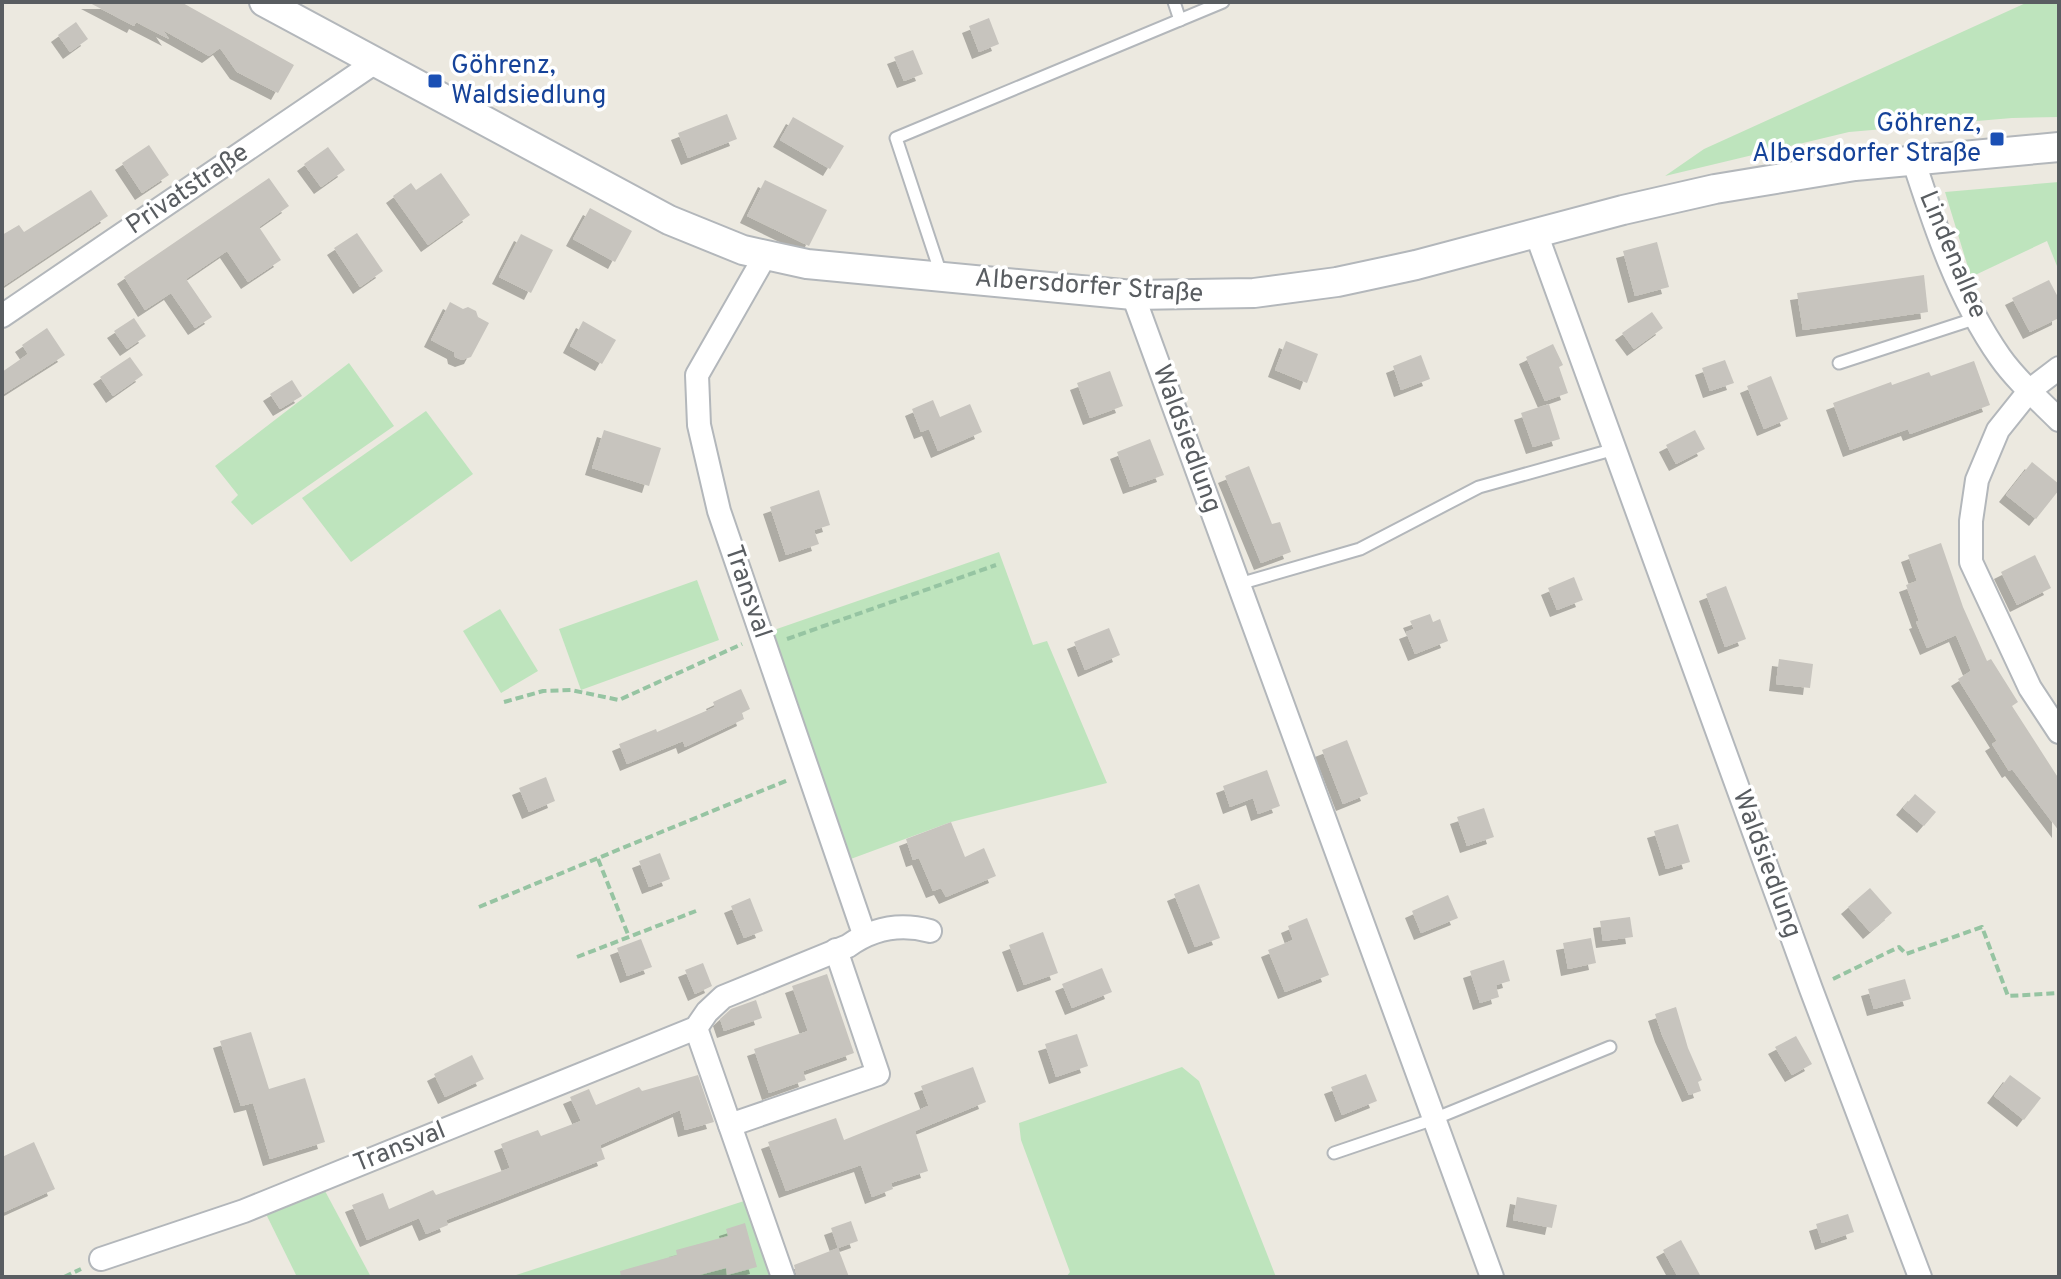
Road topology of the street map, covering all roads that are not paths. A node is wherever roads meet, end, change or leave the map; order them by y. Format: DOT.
graph roads {
  1 [pos="264,2"];
  2 [pos="1174,2"];
  3 [pos="1223,2"];
  4 [pos="1180,20"];
  5 [pos="374,63"];
  6 [pos="2059,147"];
  7 [pos="1913,159"];
  8 [pos="1536,233"];
  9 [pos="765,256"];
  10 [pos="942,278"];
  11 [pos="1133,295"];
  12 [pos="2,316"];
  13 [pos="1977,318"];
  14 [pos="1839,363"];
  15 [pos="2059,368"];
  16 [pos="2030,390"];
  17 [pos="2059,420"];
  18 [pos="1615,449"];
  19 [pos="1239,584"];
  20 [pos="2059,732"];
  21 [pos="930,931"];
  22 [pos="864,934"];
  23 [pos="836,950"];
  24 [pos="696,1028"];
  25 [pos="1610,1047"];
  26 [pos="1434,1119"];
  27 [pos="730,1125"];
  28 [pos="1334,1153"];
  29 [pos="101,1259"];
  30 [pos="783,1277"];
  31 [pos="1492,1277"];
  32 [pos="1920,1277"];
  1 -- 5 [label="street, Albersdorfer Straße"];
  2 -- 4 [label="lane"];
  3 -- 4 [label="lane"];
  4 -- 10 [label="lane"];
  5 -- 9 [label="street, Albersdorfer Straße"];
  5 -- 12 [label="street, Privatstraße"];
  6 -- 7 [label="street, Albersdorfer Straße"];
  7 -- 8 [label="street, Albersdorfer Straße"];
  7 -- 13 [label="street, Lindenallee"];
  8 -- 11 [label="street, Albersdorfer Straße"];
  8 -- 18 [label="street, Waldsiedlung"];
  9 -- 10 [label="street, Albersdorfer Straße"];
  9 -- 22 [label="street, Transval"];
  10 -- 11 [label="street, Albersdorfer Straße"];
  11 -- 19 [label="street, Waldsiedlung"];
  13 -- 14 [label="lane"];
  13 -- 16 [label="street, Lindenallee"];
  15 -- 16 [label="street"];
  16 -- 17 [label="street, Lindenallee"];
  16 -- 20 [label="street"];
  18 -- 19 [label="lane"];
  18 -- 32 [label="street, Waldsiedlung"];
  19 -- 26 [label="street, Waldsiedlung"];
  21 -- 22 [label="street, Transval"];
  22 -- 23 [label="street, Transval"];
  23 -- 24 [label="street, Transval"];
  23 -- 27 [label="street"];
  24 -- 27 [label="street"];
  24 -- 29 [label="street, Transval"];
  25 -- 26 [label="lane"];
  26 -- 28 [label="lane"];
  26 -- 31 [label="street, Waldsiedlung"];
  27 -- 30 [label="street"];
}
